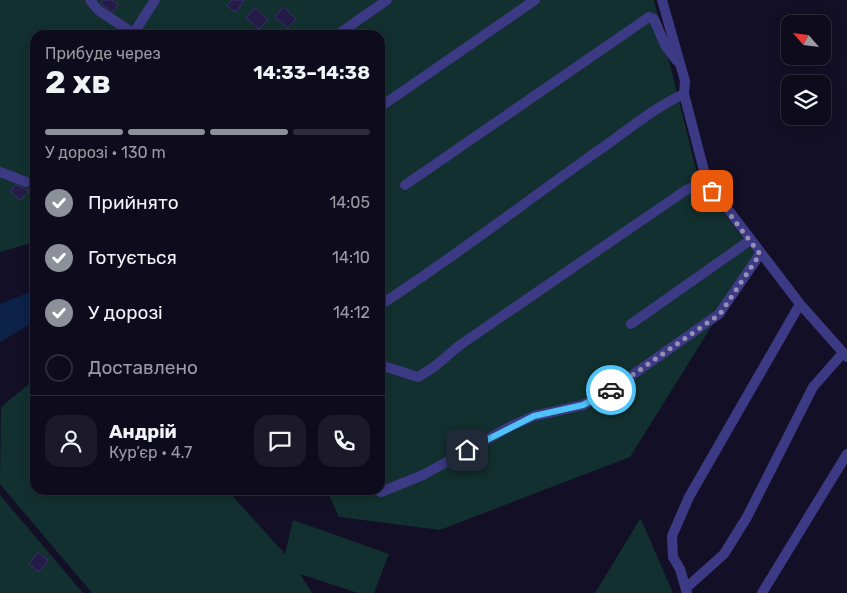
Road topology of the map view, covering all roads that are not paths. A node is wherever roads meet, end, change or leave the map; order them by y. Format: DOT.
graph roads {
  1 [pos="90,0"];
  2 [pos="155,0"];
  3 [pos="387,0"];
  4 [pos="535,0"];
  5 [pos="662,0"];
  6 [pos="129,30"];
  7 [pos="137,30"];
  8 [pos="344,30"];
  9 [pos="680,66"];
  10 [pos="684,94"];
  11 [pos="385,105"];
  12 [pos="0,172"];
  13 [pos="26,182"];
  14 [pos="706,182"];
  15 [pos="405,185"];
  16 [pos="749,241"];
  17 [pos="760,254"];
  18 [pos="385,302"];
  19 [pos="800,304"];
  20 [pos="631,324"];
  21 [pos="845,355"];
  22 [pos="385,367"];
  23 [pos="847,454"];
  24 [pos="385,490"];
  25 [pos="686,590"];
  26 [pos="762,593"];
  1 -- 6 [label="street"];
  2 -- 7 [label="street"];
  3 -- 8 [label="street"];
  4 -- 11 [label="street"];
  5 -- 9 [label="street"];
  9 -- 10 [label="street"];
  9 -- 15 [label="street"];
  10 -- 14 [label="street"];
  10 -- 18 [label="street"];
  12 -- 13 [label="street"];
  14 -- 16 [label="street"];
  14 -- 22 [label="street"];
  16 -- 17 [label="street"];
  16 -- 20 [label="street"];
  17 -- 19 [label="street"];
  17 -- 24 [label="street"];
  19 -- 21 [label="street"];
  19 -- 25 [label="street"];
  21 -- 25 [label="street"];
  23 -- 26 [label="street"];
}
